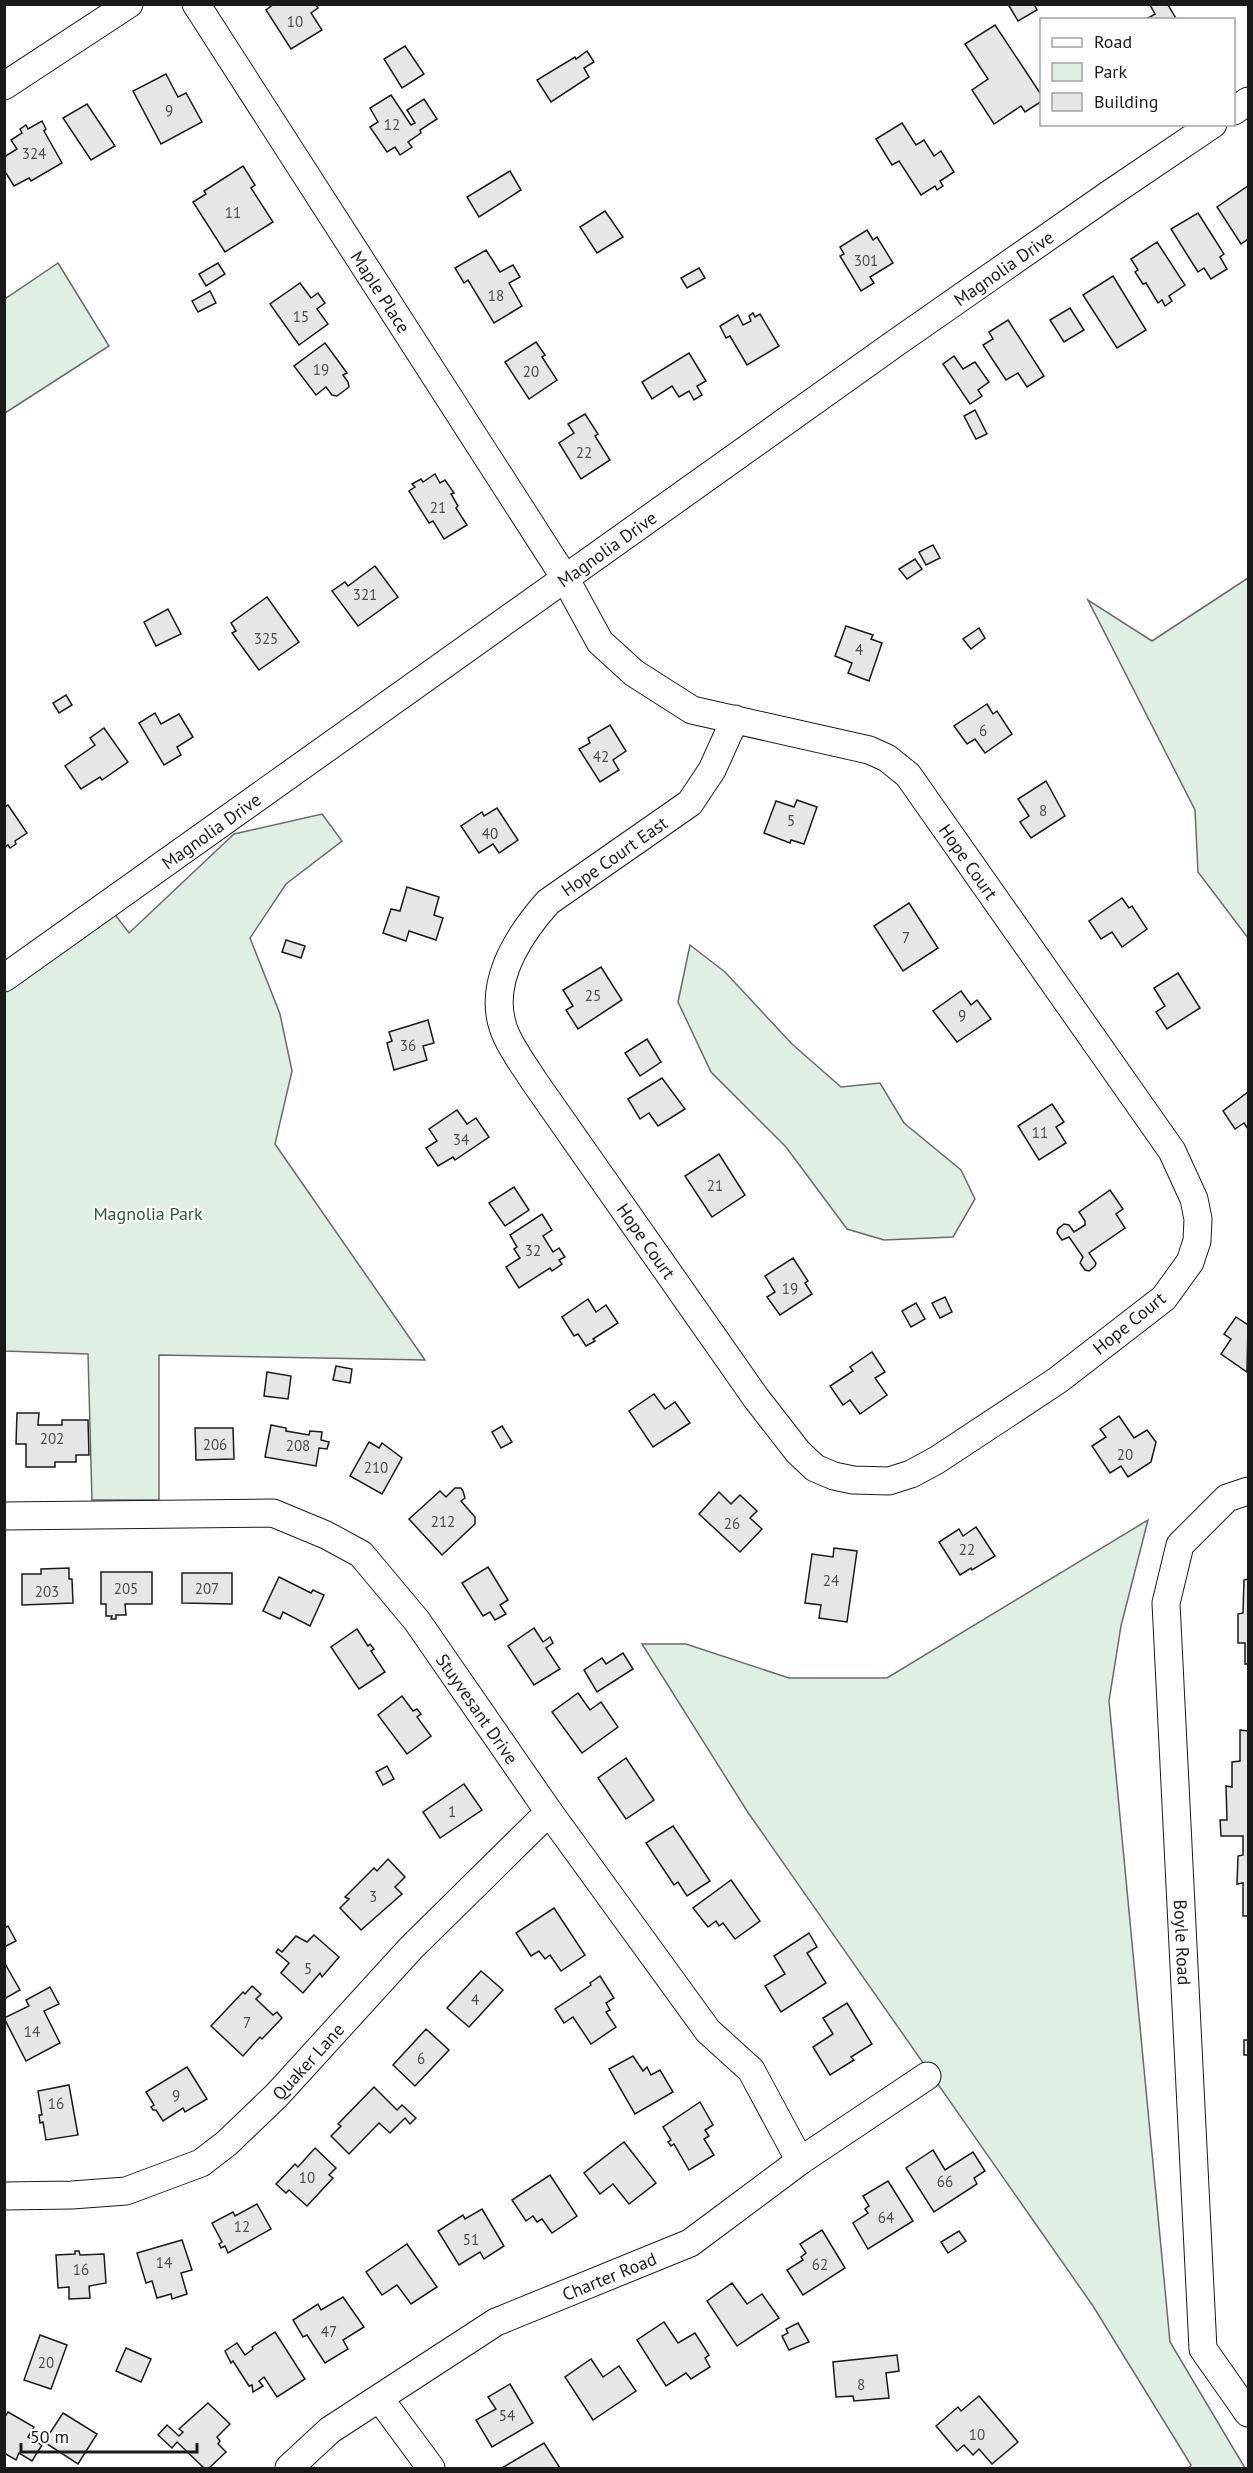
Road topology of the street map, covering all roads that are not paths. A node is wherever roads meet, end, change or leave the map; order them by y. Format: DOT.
graph roads {
  1 [pos="129,4"];
  2 [pos="196,4"];
  3 [pos="4,86"];
  4 [pos="1248,101"];
  5 [pos="1235,110"];
  6 [pos="1210,126"];
  7 [pos="565,578"];
  8 [pos="735,719"];
  9 [pos="4,978"];
  10 [pos="498,997"];
  11 [pos="1248,1491"];
  12 [pos="4,1516"];
  13 [pos="549,1812"];
  14 [pos="927,2076"];
  15 [pos="801,2161"];
  16 [pos="4,2196"];
  17 [pos="380,2399"];
  18 [pos="1248,2413"];
  19 [pos="289,2469"];
  20 [pos="431,2469"];
  1 -- 3 [label="street"];
  2 -- 7 [label="street, Maple Place"];
  4 -- 5 [label="street"];
  6 -- 7 [label="street, Magnolia Drive"];
  7 -- 8 [label="street, Hope Court"];
  7 -- 9 [label="street, Magnolia Drive"];
  8 -- 10 [label="street, Hope Court East"];
  8 -- 10 [label="street, Hope Court"];
  11 -- 18 [label="street, Boyle Road"];
  12 -- 13 [label="street, Stuyvesant Drive"];
  13 -- 15 [label="street, Stuyvesant Drive"];
  13 -- 16 [label="street, Quaker Lane"];
  14 -- 15 [label="street, Charter Road"];
  15 -- 17 [label="street, Charter Road"];
  17 -- 19 [label="street, Charter Road"];
  17 -- 20 [label="street"];
}
